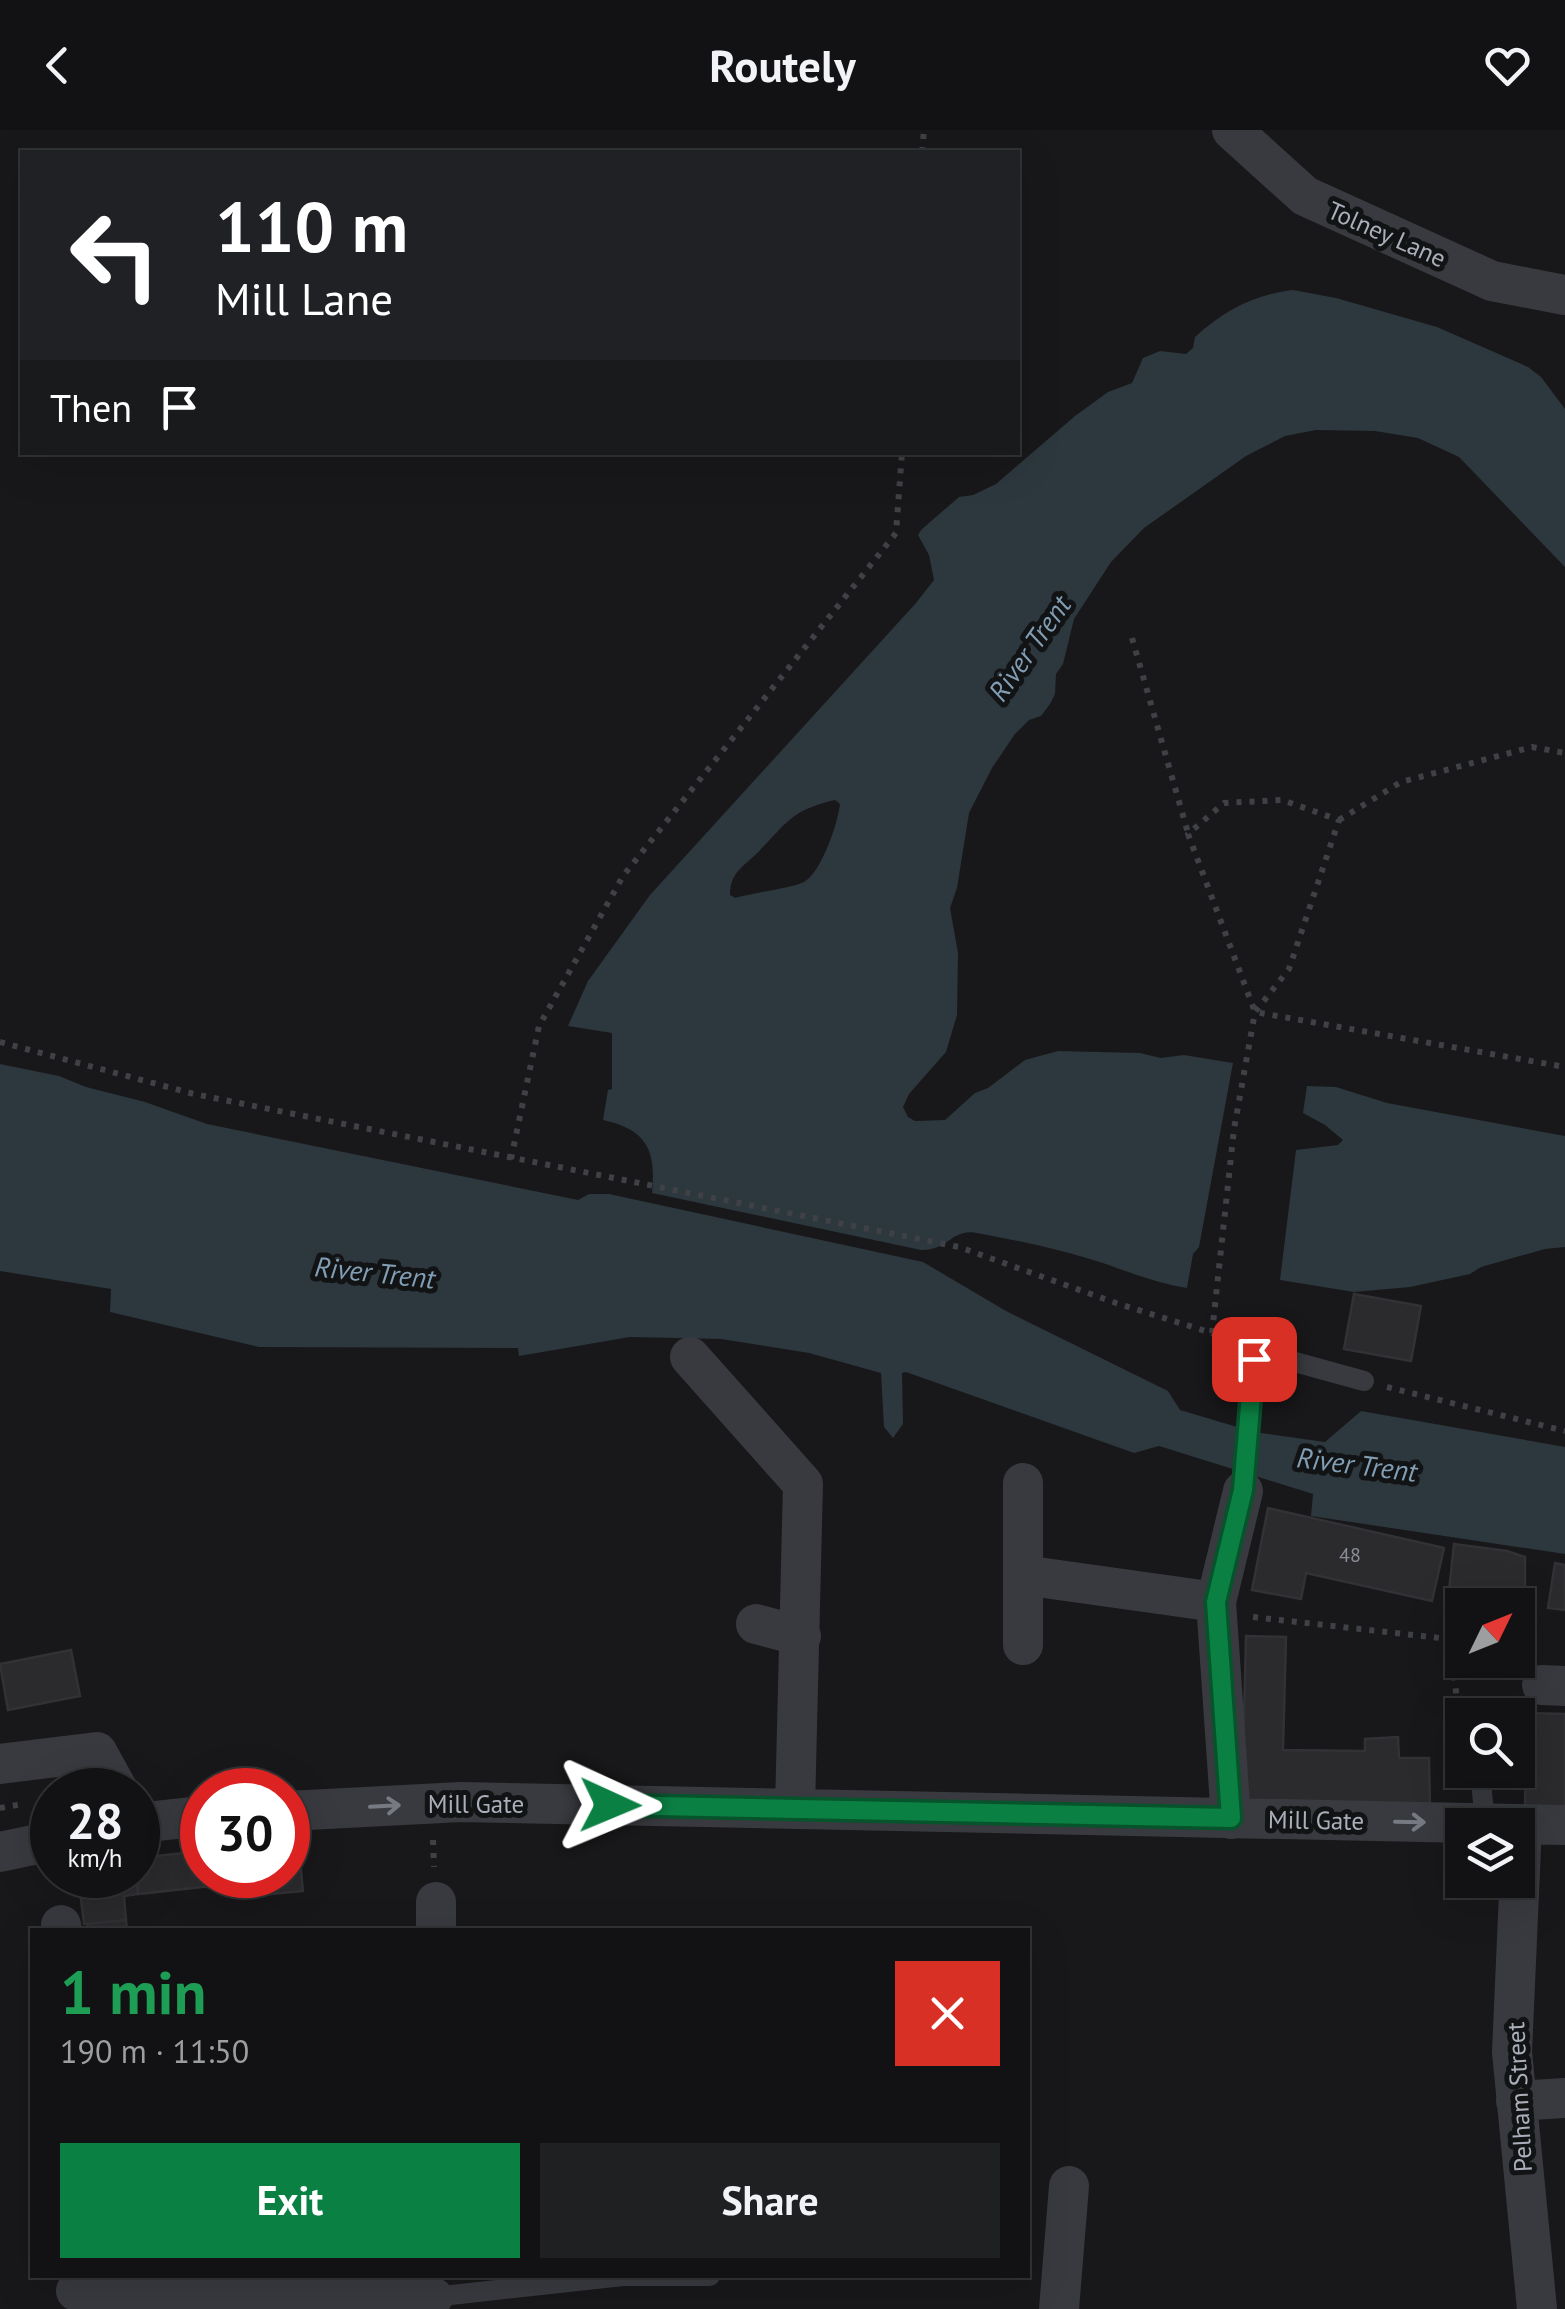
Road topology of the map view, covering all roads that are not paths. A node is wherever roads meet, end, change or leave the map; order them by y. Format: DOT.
graph roads {
  1 [pos="1232,130"];
  2 [pos="1565,295"];
  3 [pos="690,1358"];
  4 [pos="1364,1381"];
  5 [pos="1023,1484"];
  6 [pos="1243,1490"];
  7 [pos="1023,1576"];
  8 [pos="1216,1610"];
  9 [pos="756,1624"];
  10 [pos="800,1636"];
  11 [pos="1023,1645"];
  12 [pos="0,1764"];
  13 [pos="106,1768"];
  14 [pos="795,1809"];
  15 [pos="310,1810"];
  16 [pos="1231,1818"];
  17 [pos="1445,1823"];
  18 [pos="1535,1825"];
  19 [pos="1565,1825"];
  20 [pos="30,1846"];
  21 [pos="0,1852"];
  22 [pos="1506,1898"];
  23 [pos="1565,2098"];
  24 [pos="1516,2101"];
  25 [pos="1069,2186"];
  26 [pos="602,2278"];
  27 [pos="76,2292"];
  28 [pos="433,2294"];
  29 [pos="1059,2309"];
  30 [pos="1537,2309"];
  1 -- 2 [label="street, Tolney Lane"];
  3 -- 10 [label="street"];
  4 -- 6 [label="lane"];
  5 -- 7 [label="street"];
  6 -- 8 [label="street"];
  7 -- 8 [label="street"];
  7 -- 11 [label="street"];
  8 -- 16 [label="street"];
  9 -- 10 [label="street"];
  10 -- 14 [label="street"];
  12 -- 13 [label="street"];
  15 -- 14 [label="street, Mill Gate, one-way"];
  14 -- 16 [label="street, Mill Gate"];
  16 -- 17 [label="street, Mill Gate, one-way"];
  18 -- 19 [label="street, Mill Gate"];
  20 -- 21 [label="street"];
  22 -- 24 [label="street, Pelham Street"];
  23 -- 24 [label="street"];
  24 -- 30 [label="street, Pelham Street"];
  25 -- 29 [label="street"];
  26 -- 28 [label="lane"];
  27 -- 28 [label="street"];
}
